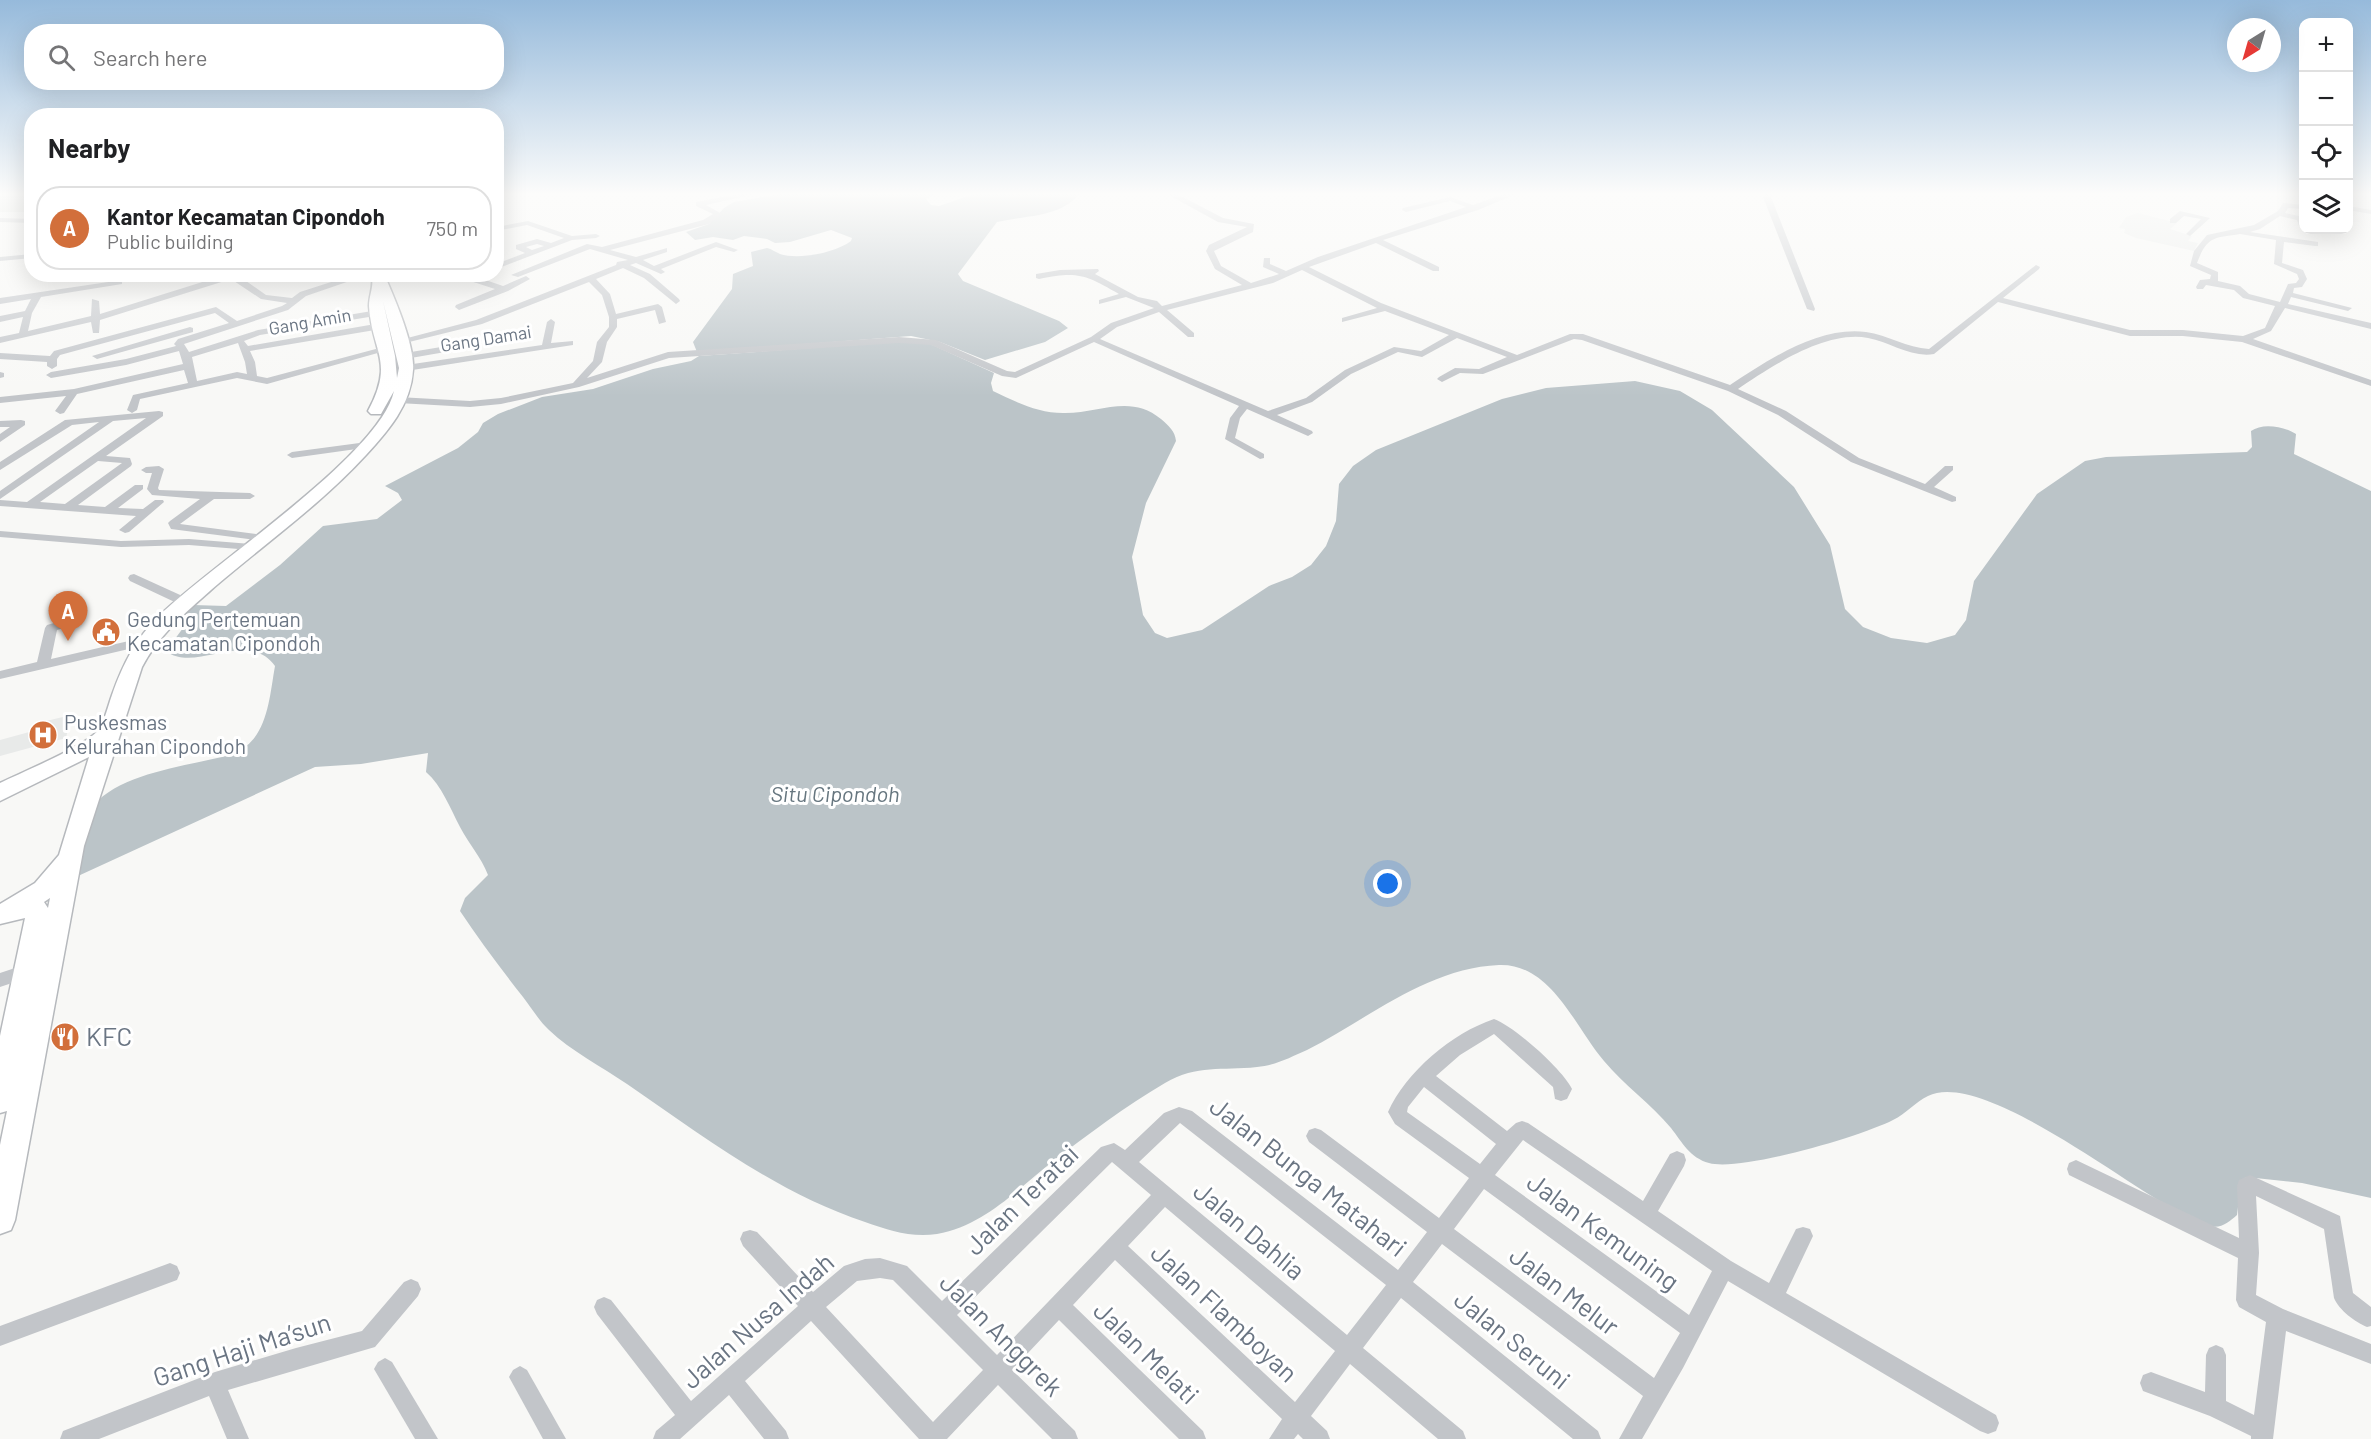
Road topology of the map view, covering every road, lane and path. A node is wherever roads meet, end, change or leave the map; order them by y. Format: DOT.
graph roads {
  1 [pos="551,261"];
  2 [pos="631,261"];
  3 [pos="639,261"];
  4 [pos="678,261"];
  5 [pos="1217,261"];
  6 [pos="1266,261"];
  7 [pos="1319,261"];
  8 [pos="1420,261"];
  9 [pos="1792,261"];
  10 [pos="2194,261"];
  11 [pos="2278,261"];
  12 [pos="620,264"];
  13 [pos="1302,267"];
  14 [pos="2036,267"];
  15 [pos="1436,269"];
  16 [pos="504,271"];
  17 [pos="1286,274"];
  18 [pos="515,275"];
  19 [pos="1040,276"];
  20 [pos="590,278"];
  21 [pos="119,282"];
  22 [pos="210,282"];
  23 [pos="239,282"];
  24 [pos="341,282"];
  25 [pos="378,282"];
  26 [pos="381,282"];
  27 [pos="484,282"];
  28 [pos="2214,282"];
  29 [pos="1249,286"];
  30 [pos="2200,287"];
  31 [pos="505,289"];
  32 [pos="1127,294"];
  33 [pos="2287,294"];
  34 [pos="37,296"];
  35 [pos="1996,299"];
  36 [pos="0,301"];
  37 [pos="95,301"];
  38 [pos="295,301"];
  39 [pos="676,301"];
  40 [pos="1102,302"];
  41 [pos="2282,305"];
  42 [pos="459,307"];
  43 [pos="1161,308"];
  44 [pos="1385,308"];
  45 [pos="2348,308"];
  46 [pos="1811,309"];
  47 [pos="27,313"];
  48 [pos="613,317"];
  49 [pos="96,318"];
  50 [pos="0,319"];
  51 [pos="380,320"];
  52 [pos="1345,320"];
  53 [pos="233,321"];
  54 [pos="551,322"];
  55 [pos="662,322"];
  56 [pos="2371,326"];
  57 [pos="96,331"];
  58 [pos="137,332"];
  59 [pos="23,334"];
  60 [pos="1191,334"];
  61 [pos="1456,335"];
  62 [pos="1094,339"];
  63 [pos="2243,339"];
  64 [pos="0,340"];
  65 [pos="146,342"];
  66 [pos="570,343"];
  67 [pos="243,344"];
  68 [pos="546,347"];
  69 [pos="387,349"];
  70 [pos="404,355"];
  71 [pos="0,356"];
  72 [pos="97,356"];
  73 [pos="186,357"];
  74 [pos="480,357"];
  75 [pos="1513,358"];
  76 [pos="51,366"];
  77 [pos="252,378"];
  78 [pos="1442,379"];
  79 [pos="2371,383"];
  80 [pos="193,385"];
  81 [pos="576,385"];
  82 [pos="1731,388"];
  83 [pos="74,392"];
  84 [pos="0,400"];
  85 [pos="398,400"];
  86 [pos="1245,405"];
  87 [pos="132,410"];
  88 [pos="60,411"];
  89 [pos="1269,414"];
  90 [pos="111,419"];
  91 [pos="0,424"];
  92 [pos="1308,433"];
  93 [pos="0,439"];
  94 [pos="369,442"];
  95 [pos="292,455"];
  96 [pos="1260,456"];
  97 [pos="95,458"];
  98 [pos="0,467"];
  99 [pos="1949,468"];
  100 [pos="146,470"];
  101 [pos="139,487"];
  102 [pos="1926,488"];
  103 [pos="0,496"];
  104 [pos="211,496"];
  105 [pos="250,496"];
  106 [pos="1952,499"];
  107 [pos="159,502"];
  108 [pos="0,503"];
  109 [pos="29,505"];
  110 [pos="68,507"];
  111 [pos="108,510"];
  112 [pos="146,513"];
  113 [pos="125,530"];
  114 [pos="0,534"];
  115 [pos="0,540"];
  116 [pos="257,542"];
  117 [pos="121,544"];
  118 [pos="134,578"];
  119 [pos="76,601"];
  120 [pos="185,602"];
  121 [pos="146,642"];
  122 [pos="43,664"];
  123 [pos="0,675"];
  124 [pos="88,758"];
  125 [pos="0,793"];
  126 [pos="72,846"];
  127 [pos="8,911"];
  128 [pos="27,971"];
  129 [pos="0,980"];
  130 [pos="1422,1075"];
  131 [pos="1561,1093"];
  132 [pos="0,1101"];
  133 [pos="1315,1136"];
  134 [pos="8,1141"];
  135 [pos="1508,1143"];
  136 [pos="1121,1157"];
  137 [pos="1677,1160"];
  138 [pos="2076,1169"];
  139 [pos="1482,1177"];
  140 [pos="1164,1195"];
  141 [pos="1645,1215"];
  142 [pos="0,1220"];
  143 [pos="1441,1232"];
  144 [pos="1803,1236"];
  145 [pos="750,1239"];
  146 [pos="1114,1246"];
  147 [pos="2249,1253"];
  148 [pos="1724,1268"];
  149 [pos="897,1271"];
  150 [pos="170,1273"];
  151 [pos="1400,1284"];
  152 [pos="411,1288"];
  153 [pos="1773,1297"];
  154 [pos="1060,1306"];
  155 [pos="604,1307"];
  156 [pos="814,1307"];
  157 [pos="943,1314"];
  158 [pos="2277,1317"];
  159 [pos="2367,1317"];
  160 [pos="1693,1330"];
  161 [pos="0,1336"];
  162 [pos="1348,1350"];
  163 [pos="2371,1354"];
  164 [pos="2216,1355"];
  165 [pos="385,1370"];
  166 [pos="999,1371"];
  167 [pos="520,1377"];
  168 [pos="731,1380"];
  169 [pos="2151,1383"];
  170 [pos="217,1390"];
  171 [pos="1656,1393"];
  172 [pos="2215,1407"];
  173 [pos="690,1417"];
  174 [pos="1297,1418"];
  175 [pos="1988,1423"];
  176 [pos="2262,1435"];
  177 [pos="933,1438"];
  178 [pos="71,1439"];
  179 [pos="238,1439"];
  180 [pos="427,1439"];
  181 [pos="555,1439"];
  182 [pos="664,1439"];
  183 [pos="778,1439"];
  184 [pos="1067,1439"];
  185 [pos="1195,1439"];
  186 [pos="1280,1439"];
  187 [pos="1319,1439"];
  188 [pos="1455,1439"];
  189 [pos="1590,1439"];
  190 [pos="1630,1439"];
  1 -- 18 [label="street"];
  2 -- 12 [label="street"];
  3 -- 4 [label="street"];
  5 -- 29 [label="street"];
  6 -- 17 [label="street"];
  7 -- 13 [label="street"];
  8 -- 15 [label="street"];
  9 -- 46 [label="street"];
  10 -- 28 [label="street"];
  11 -- 33 [label="street"];
  12 -- 20 [label="street"];
  12 -- 39 [label="street"];
  13 -- 17 [label="street"];
  13 -- 44 [label="street"];
  14 -- 35 [label="street"];
  16 -- 18 [label="street"];
  17 -- 29 [label="street"];
  18 -- 31 [label="street"];
  19 -- 32 [label="street"];
  20 -- 48 [label="street"];
  20 -- 70 [label="street"];
  21 -- 34 [label="street"];
  22 -- 49 [label="street"];
  23 -- 38 [label="street"];
  24 -- 38 [label="street"];
  25 -- 51 [label="main road"];
  26 -- 70 [label="main road"];
  27 -- 31 [label="street"];
  28 -- 30 [label="street"];
  28 -- 41 [label="street"];
  29 -- 43 [label="street"];
  31 -- 42 [label="street"];
  32 -- 40 [label="street"];
  32 -- 43 [label="street"];
  33 -- 41 [label="street"];
  33 -- 45 [label="street"];
  34 -- 36 [label="street"];
  34 -- 47 [label="street"];
  35 -- 63 [label="street"];
  35 -- 82 [label="street"];
  37 -- 49 [label="street"];
  38 -- 53 [label="street"];
  41 -- 56 [label="street"];
  41 -- 63 [label="street"];
  43 -- 60 [label="street"];
  43 -- 62 [label="street"];
  44 -- 52 [label="street"];
  44 -- 61 [label="street"];
  47 -- 50 [label="street"];
  47 -- 59 [label="street"];
  48 -- 55 [label="street"];
  48 -- 81 [label="street"];
  49 -- 57 [label="street"];
  49 -- 59 [label="street"];
  51 -- 67 [label="street, Gang Amin"];
  51 -- 67 [label="street"];
  51 -- 69 [label="main road"];
  53 -- 58 [label="street"];
  53 -- 65 [label="street"];
  53 -- 73 [label="street"];
  54 -- 68 [label="street"];
  58 -- 65 [label="street"];
  58 -- 76 [label="street"];
  59 -- 64 [label="street"];
  61 -- 75 [label="street"];
  61 -- 89 [label="street"];
  62 -- 81 [label="street"];
  62 -- 86 [label="street"];
  63 -- 79 [label="street"];
  65 -- 72 [label="street"];
  66 -- 68 [label="street, Gang Damai"];
  67 -- 73 [label="street"];
  67 -- 77 [label="street"];
  68 -- 74 [label="street, Gang Damai"];
  69 -- 77 [label="street"];
  69 -- 94 [label="main road"];
  70 -- 74 [label="street, Gang Damai"];
  70 -- 74 [label="street, Gang Damai"];
  70 -- 85 [label="main road"];
  71 -- 76 [label="street"];
  73 -- 76 [label="street"];
  73 -- 80 [label="street"];
  73 -- 83 [label="street"];
  75 -- 78 [label="street"];
  75 -- 82 [label="street"];
  77 -- 80 [label="street"];
  80 -- 87 [label="street"];
  81 -- 85 [label="street"];
  82 -- 102 [label="street"];
  83 -- 84 [label="street"];
  83 -- 88 [label="street"];
  85 -- 94 [label="main road"];
  86 -- 89 [label="street"];
  86 -- 96 [label="street"];
  89 -- 92 [label="street"];
  90 -- 97 [label="street"];
  90 -- 98 [label="street"];
  90 -- 103 [label="street"];
  91 -- 93 [label="street"];
  94 -- 95 [label="street"];
  94 -- 116 [label="main road"];
  97 -- 109 [label="street"];
  97 -- 110 [label="street"];
  99 -- 102 [label="street"];
  100 -- 104 [label="street"];
  101 -- 111 [label="street"];
  102 -- 106 [label="street"];
  104 -- 105 [label="street"];
  104 -- 116 [label="street"];
  107 -- 112 [label="street"];
  108 -- 109 [label="street"];
  109 -- 110 [label="street"];
  110 -- 111 [label="street"];
  111 -- 112 [label="street"];
  112 -- 113 [label="street"];
  114 -- 117 [label="street"];
  115 -- 117 [label="street"];
  116 -- 117 [label="street"];
  116 -- 120 [label="main road"];
  118 -- 120 [label="street"];
  119 -- 122 [label="street"];
  120 -- 121 [label="main road"];
  121 -- 122 [label="street"];
  121 -- 124 [label="main road"];
  122 -- 123 [label="street"];
  124 -- 125 [label="main road"];
  124 -- 126 [label="main road"];
  126 -- 127 [label="main road"];
  126 -- 134 [label="main road"];
  127 -- 128 [label="main road"];
  128 -- 129 [label="street"];
  128 -- 132 [label="main road"];
  130 -- 131 [label="street"];
  130 -- 135 [label="street"];
  130 -- 139 [label="street, Jalan Kemuning"];
  133 -- 143 [label="street, Jalan Melur"];
  134 -- 142 [label="main road"];
  135 -- 139 [label="street"];
  135 -- 141 [label="street"];
  136 -- 140 [label="street, Jalan Dahlia"];
  136 -- 151 [label="street, Jalan Bunga Matahari"];
  136 -- 157 [label="street, Jalan Teratai"];
  137 -- 141 [label="street"];
  138 -- 147 [label="street"];
  139 -- 143 [label="street"];
  139 -- 160 [label="street, Jalan Kemuning"];
  140 -- 146 [label="street"];
  140 -- 162 [label="street, Jalan Dahlia"];
  141 -- 148 [label="street"];
  143 -- 151 [label="street"];
  143 -- 171 [label="street, Jalan Melur"];
  144 -- 153 [label="street"];
  145 -- 156 [label="street"];
  146 -- 154 [label="street"];
  146 -- 174 [label="street, Jalan Flamboyan"];
  147 -- 158 [label="street"];
  147 -- 159 [label="street"];
  148 -- 153 [label="street"];
  148 -- 160 [label="street"];
  149 -- 156 [label="street, Jalan Nusa Indah"];
  149 -- 157 [label="street, Jalan Anggrek"];
  150 -- 161 [label="street"];
  151 -- 162 [label="street"];
  151 -- 189 [label="street, Jalan Seruni"];
  152 -- 178 [label="street, Gang Haji Ma’sun"];
  153 -- 175 [label="street"];
  154 -- 166 [label="street"];
  154 -- 185 [label="street, Jalan Melati"];
  155 -- 173 [label="street"];
  156 -- 168 [label="street, Jalan Nusa Indah"];
  156 -- 177 [label="street"];
  157 -- 166 [label="street, Jalan Anggrek"];
  158 -- 163 [label="street"];
  158 -- 176 [label="street"];
  160 -- 171 [label="street"];
  162 -- 174 [label="street"];
  162 -- 188 [label="street, Jalan Dahlia"];
  164 -- 172 [label="street"];
  165 -- 180 [label="street"];
  166 -- 177 [label="street"];
  166 -- 184 [label="street, Jalan Anggrek"];
  167 -- 181 [label="street"];
  168 -- 173 [label="street, Jalan Nusa Indah"];
  168 -- 183 [label="street"];
  169 -- 172 [label="street"];
  170 -- 179 [label="street"];
  171 -- 190 [label="street"];
  172 -- 176 [label="street"];
  173 -- 182 [label="street, Jalan Nusa Indah"];
  174 -- 186 [label="street"];
  174 -- 187 [label="street, Jalan Flamboyan"];
}
